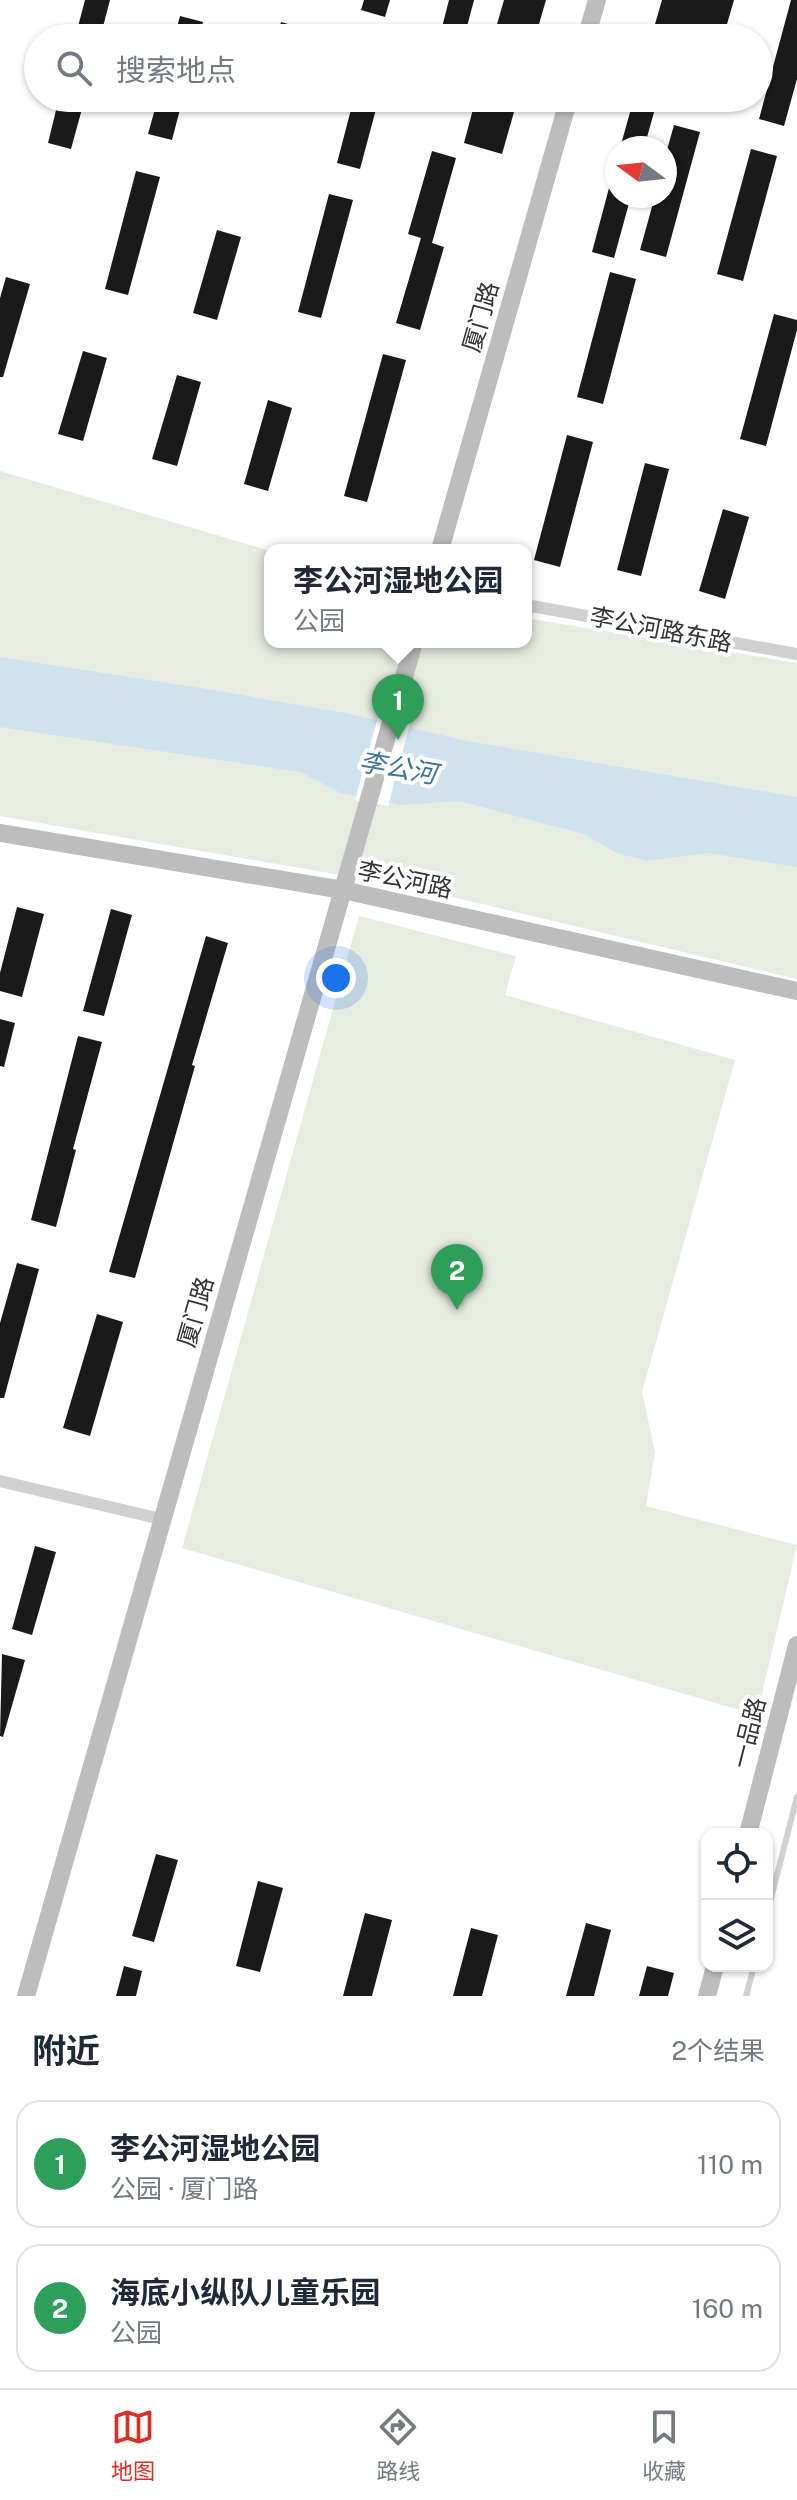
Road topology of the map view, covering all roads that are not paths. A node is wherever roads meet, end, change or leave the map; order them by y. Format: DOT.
graph roads {
  1 [pos="597,0"];
  2 [pos="590,24"];
  3 [pos="565,112"];
  4 [pos="442,544"];
  5 [pos="532,606"];
  6 [pos="412,648"];
  7 [pos="797,654"];
  8 [pos="0,833"];
  9 [pos="343,890"];
  10 [pos="797,991"];
  11 [pos="0,1481"];
  12 [pos="161,1519"];
  13 [pos="797,1645"];
  14 [pos="797,1797"];
  15 [pos="750,1828"];
  16 [pos="771,1900"];
  17 [pos="713,1972"];
  18 [pos="752,1972"];
  19 [pos="26,1996"];
  20 [pos="707,1996"];
  21 [pos="746,1996"];
  1 -- 2 [label="street"];
  3 -- 4 [label="street, 厦门路"];
  5 -- 7 [label="street, 李公河路东路"];
  6 -- 9 [label="street, 厦门路"];
  8 -- 9 [label="street, 李公河路"];
  9 -- 10 [label="street, 李公河路"];
  9 -- 12 [label="street, 厦门路"];
  11 -- 12 [label="street"];
  12 -- 19 [label="street, 厦门路"];
  13 -- 15 [label="street, 一品路"];
  14 -- 16 [label="lane"];
  17 -- 20 [label="street"];
  18 -- 21 [label="lane"];
}
